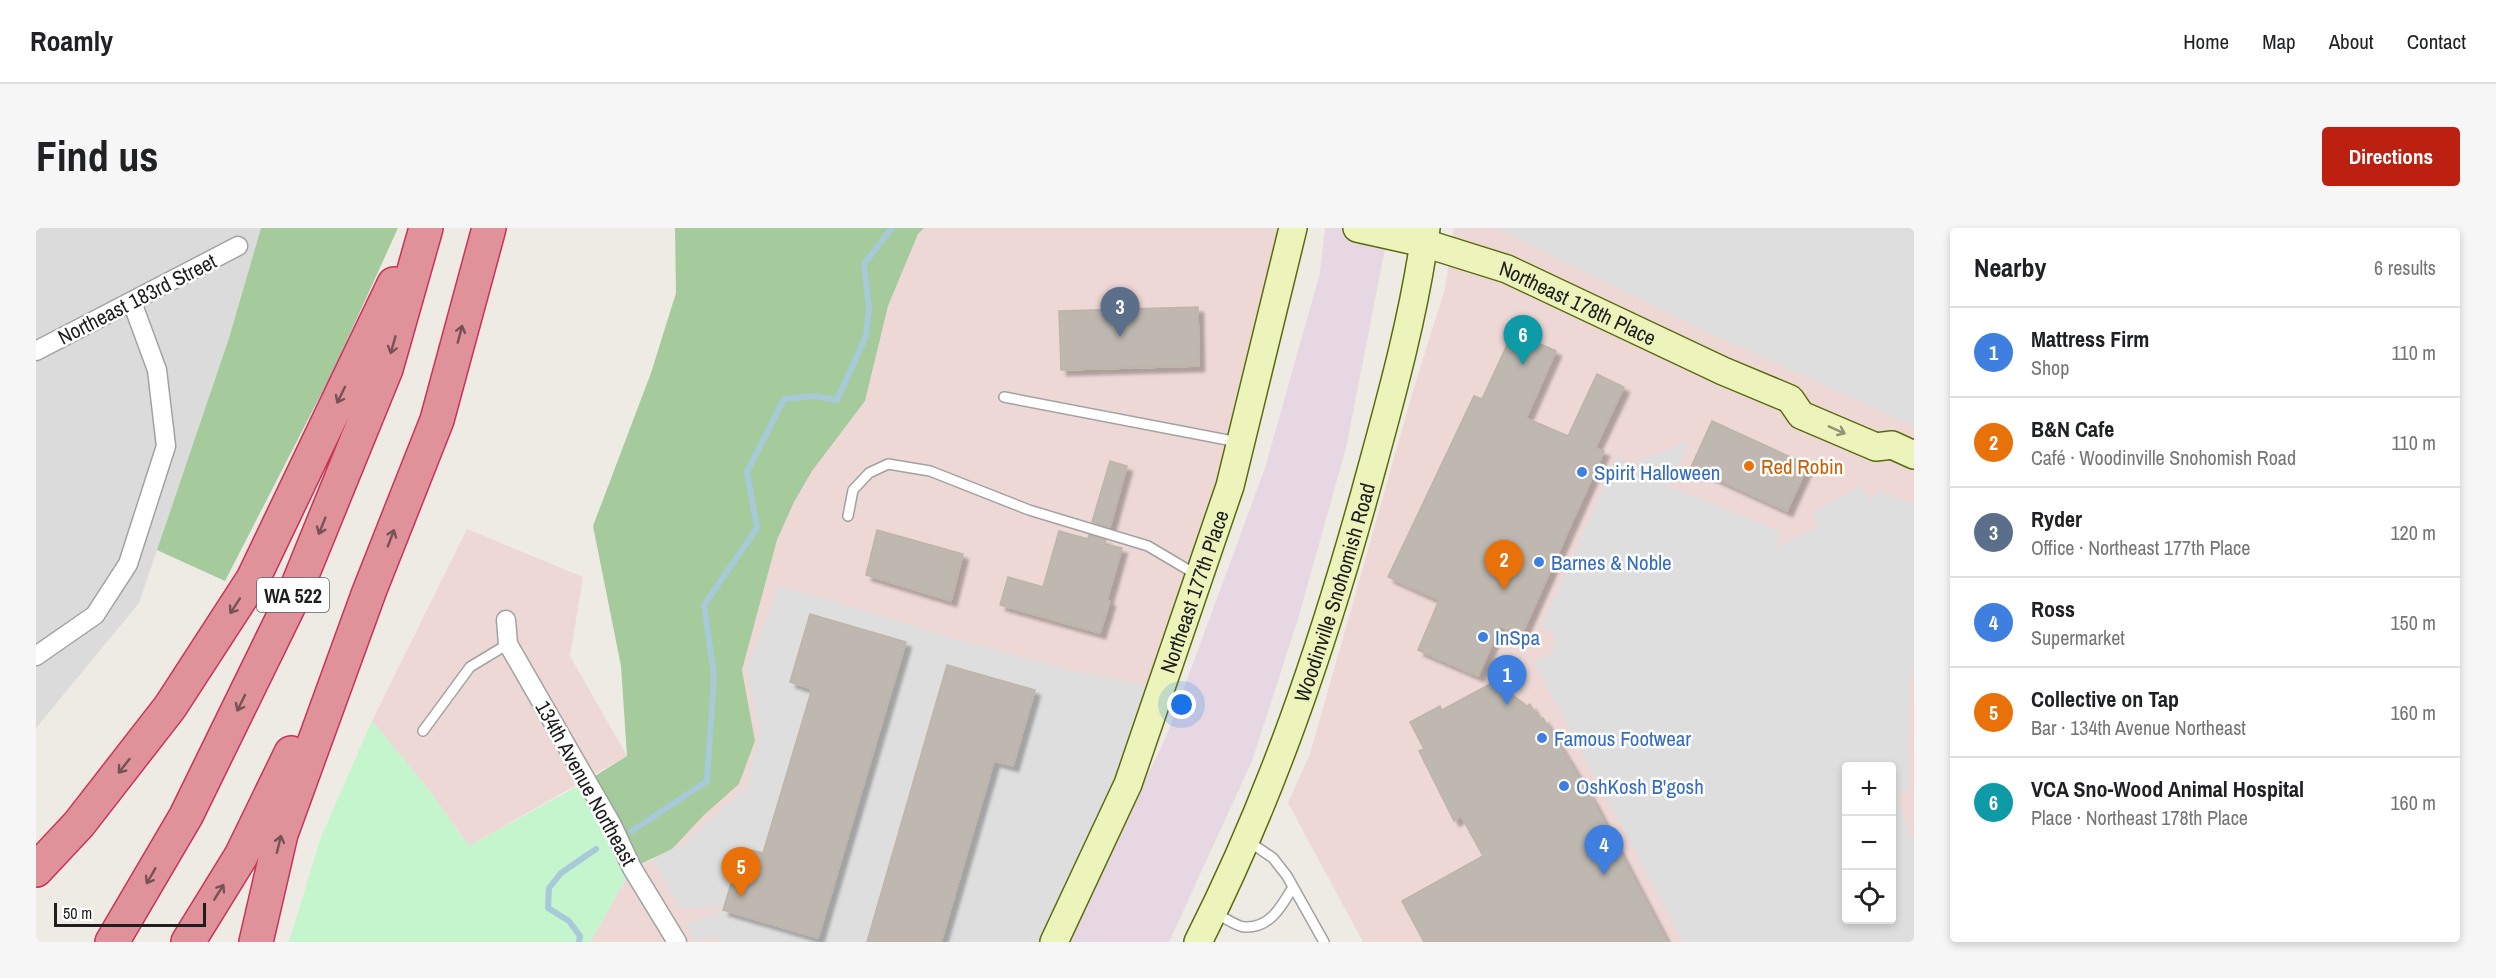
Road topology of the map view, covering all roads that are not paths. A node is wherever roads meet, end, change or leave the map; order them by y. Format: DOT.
graph roads {
  1 [pos="420,228"];
  2 [pos="426,228"];
  3 [pos="489,228"];
  4 [pos="1293,228"];
  5 [pos="1357,228"];
  6 [pos="1425,236"];
  7 [pos="238,246"];
  8 [pos="132,302"];
  9 [pos="36,351"];
  10 [pos="1004,397"];
  11 [pos="1240,442"];
  12 [pos="1903,450"];
  13 [pos="848,516"];
  14 [pos="1199,576"];
  15 [pos="369,592"];
  16 [pos="506,620"];
  17 [pos="508,644"];
  18 [pos="36,656"];
  19 [pos="423,731"];
  20 [pos="1246,840"];
  21 [pos="38,867"];
  22 [pos="1293,887"];
  23 [pos="1213,912"];
  24 [pos="112,942"];
  25 [pos="188,942"];
  26 [pos="256,942"];
  27 [pos="677,942"];
  28 [pos="1054,942"];
  29 [pos="1198,942"];
  30 [pos="1324,942"];
  1 -- 21 [label="highway, one-way"];
  2 -- 24 [label="highway, WA 522, one-way"];
  15 -- 3 [label="highway, WA 522, one-way"];
  4 -- 11 [label="street, Northeast 177th Place"];
  5 -- 6 [label="street, Northeast 178th Place"];
  6 -- 12 [label="street, Northeast 178th Place"];
  6 -- 20 [label="street, Woodinville Snohomish Road"];
  7 -- 8 [label="street, Northeast 183rd Street"];
  8 -- 9 [label="street, Northeast 183rd Street"];
  8 -- 18 [label="street"];
  10 -- 11 [label="lane"];
  11 -- 14 [label="street, Northeast 177th Place"];
  13 -- 14 [label="lane"];
  14 -- 28 [label="street, Northeast 177th Place"];
  25 -- 15 [label="highway, WA 522, one-way"];
  26 -- 15 [label="highway, one-way"];
  16 -- 17 [label="street, 134th Avenue Northeast"];
  17 -- 19 [label="lane"];
  17 -- 27 [label="street, 134th Avenue Northeast"];
  20 -- 22 [label="lane"];
  20 -- 23 [label="street, Woodinville Snohomish Road"];
  22 -- 23 [label="lane"];
  22 -- 30 [label="lane"];
  23 -- 29 [label="street, Woodinville Snohomish Road"];
}
